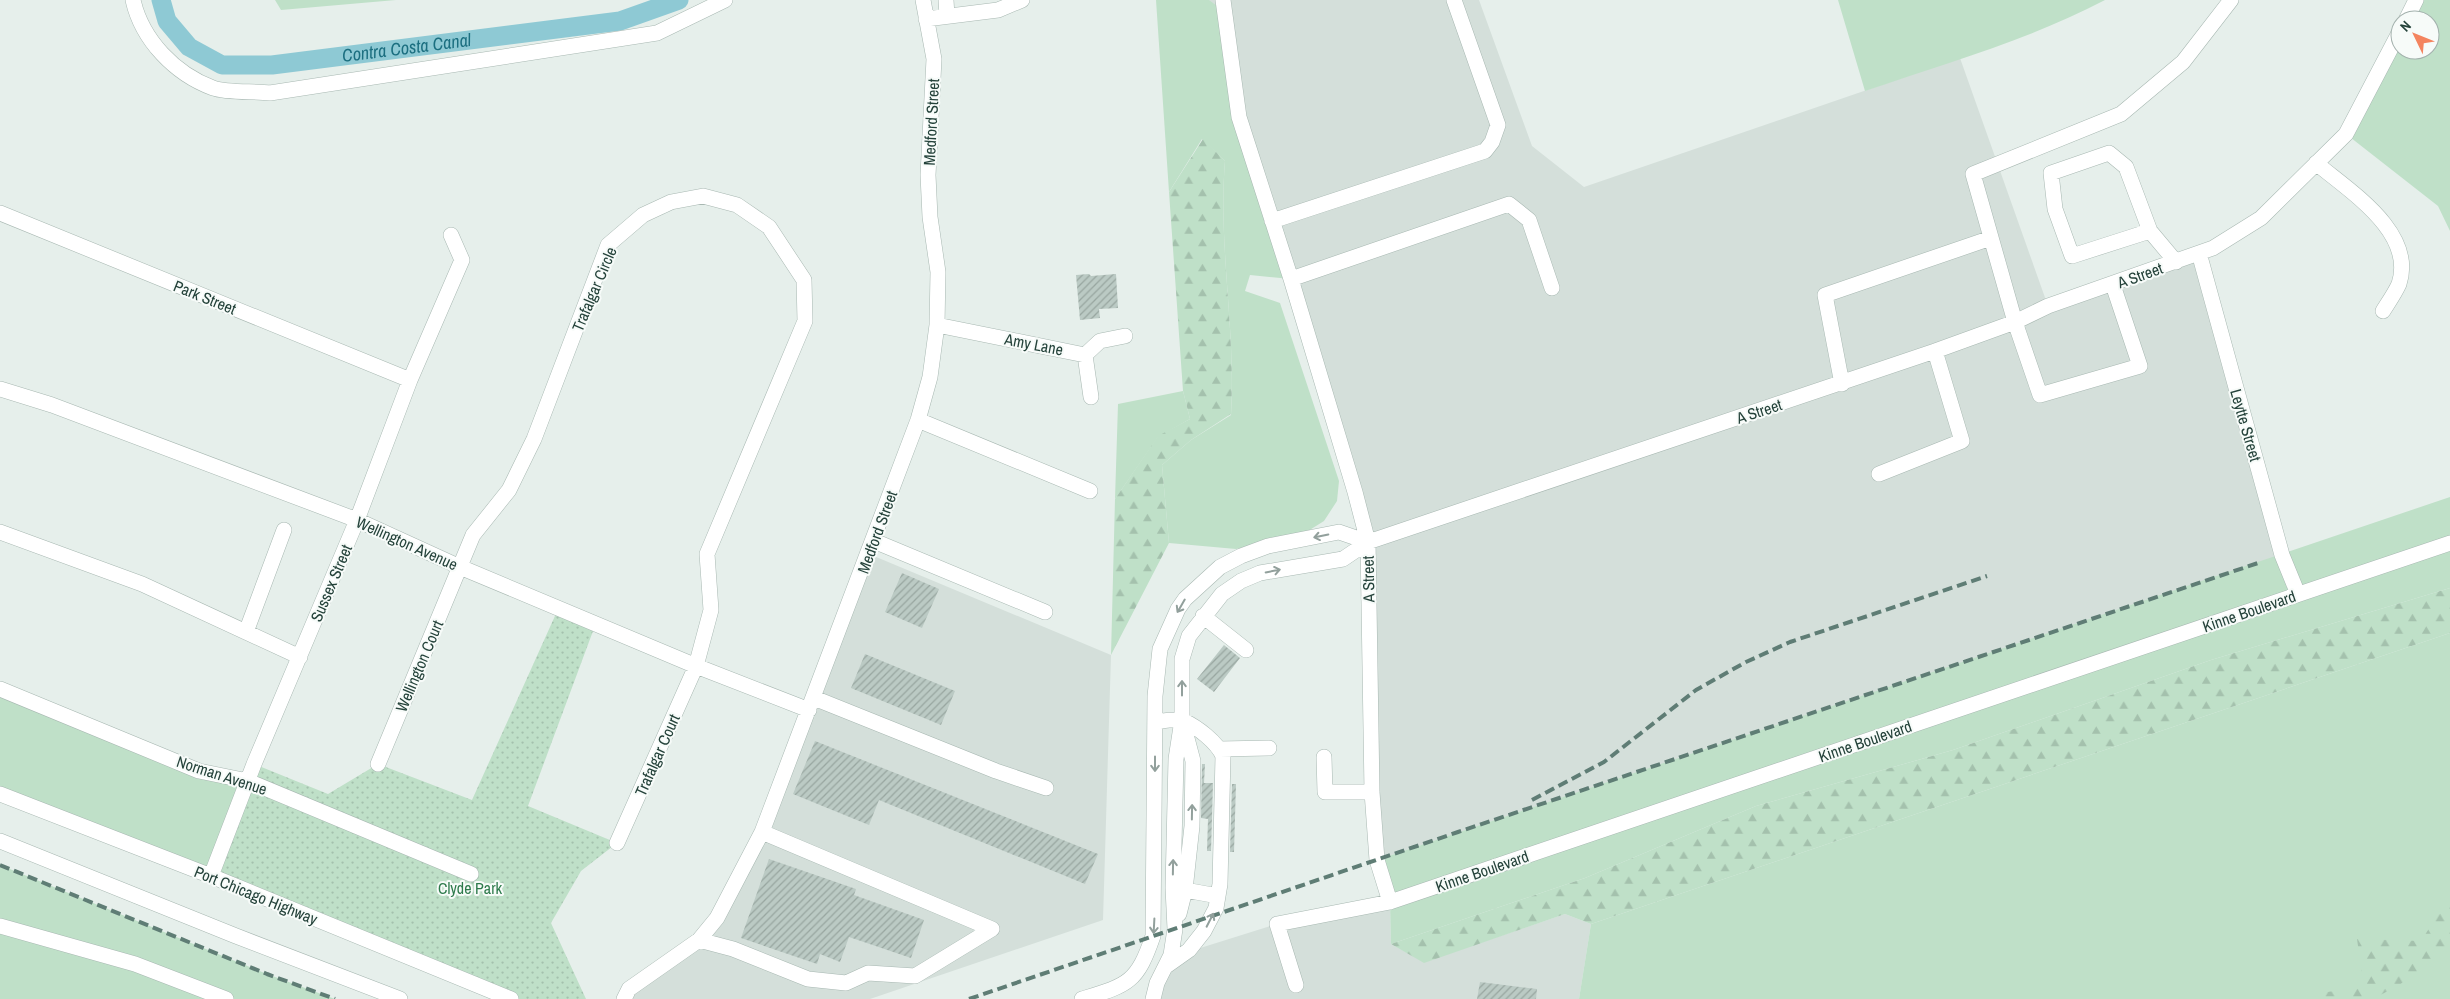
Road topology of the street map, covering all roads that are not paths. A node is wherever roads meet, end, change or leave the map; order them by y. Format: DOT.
graph roads {
  1 [pos="133,0"];
  2 [pos="725,0"];
  3 [pos="923,0"];
  4 [pos="946,0"];
  5 [pos="1022,0"];
  6 [pos="1223,0"];
  7 [pos="1454,0"];
  8 [pos="2231,0"];
  9 [pos="947,16"];
  10 [pos="926,19"];
  11 [pos="2390,50"];
  12 [pos="2316,164"];
  13 [pos="0,213"];
  14 [pos="1272,221"];
  15 [pos="2150,231"];
  16 [pos="451,235"];
  17 [pos="1991,238"];
  18 [pos="2198,253"];
  19 [pos="2176,262"];
  20 [pos="1291,279"];
  21 [pos="2113,285"];
  22 [pos="1552,288"];
  23 [pos="2383,311"];
  24 [pos="2015,322"];
  25 [pos="937,325"];
  26 [pos="1125,336"];
  27 [pos="1935,351"];
  28 [pos="1085,354"];
  29 [pos="410,380"];
  30 [pos="1842,384"];
  31 [pos="0,389"];
  32 [pos="1090,397"];
  33 [pos="918,420"];
  34 [pos="1879,474"];
  35 [pos="1090,491"];
  36 [pos="357,520"];
  37 [pos="284,530"];
  38 [pos="0,532"];
  39 [pos="874,541"];
  40 [pos="1368,542"];
  41 [pos="2450,543"];
  42 [pos="460,567"];
  43 [pos="2298,594"];
  44 [pos="1045,612"];
  45 [pos="1203,616"];
  46 [pos="246,632"];
  47 [pos="1246,650"];
  48 [pos="300,657"];
  49 [pos="696,666"];
  50 [pos="0,689"];
  51 [pos="812,704"];
  52 [pos="1182,720"];
  53 [pos="1156,722"];
  54 [pos="1269,748"];
  55 [pos="1220,749"];
  56 [pos="1324,756"];
  57 [pos="378,764"];
  58 [pos="248,781"];
  59 [pos="1046,788"];
  60 [pos="1372,792"];
  61 [pos="0,794"];
  62 [pos="762,832"];
  63 [pos="0,841"];
  64 [pos="617,843"];
  65 [pos="471,874"];
  66 [pos="211,876"];
  67 [pos="1185,890"];
  68 [pos="1218,896"];
  69 [pos="1155,902"];
  70 [pos="1174,902"];
  71 [pos="1390,902"];
  72 [pos="0,926"];
  73 [pos="1175,929"];
  74 [pos="698,940"];
  75 [pos="1165,967"];
  76 [pos="1296,985"];
  77 [pos="226,999"];
  78 [pos="400,999"];
  79 [pos="511,999"];
  80 [pos="624,999"];
  81 [pos="1082,999"];
  82 [pos="1153,999"];
  1 -- 2 [label="street"];
  3 -- 10 [label="street, Medford Street"];
  4 -- 9 [label="street"];
  5 -- 9 [label="street"];
  6 -- 14 [label="street"];
  7 -- 14 [label="street"];
  8 -- 17 [label="street"];
  9 -- 10 [label="street"];
  10 -- 25 [label="street, Medford Street"];
  11 -- 12 [label="street, A Street"];
  12 -- 18 [label="street, A Street"];
  12 -- 23 [label="street"];
  13 -- 29 [label="street, Park Street"];
  14 -- 20 [label="street"];
  15 -- 15 [label="street"];
  15 -- 19 [label="street"];
  16 -- 29 [label="street, Sussex Street"];
  17 -- 24 [label="street"];
  17 -- 30 [label="street"];
  18 -- 19 [label="street, A Street"];
  18 -- 43 [label="street, Leytte Street"];
  19 -- 21 [label="street, A Street"];
  20 -- 22 [label="street"];
  20 -- 40 [label="street"];
  21 -- 24 [label="street, A Street"];
  21 -- 24 [label="street"];
  24 -- 27 [label="street, A Street"];
  25 -- 28 [label="street, Amy Lane"];
  25 -- 33 [label="street, Medford Street"];
  26 -- 28 [label="street, Amy Lane"];
  27 -- 30 [label="street, A Street"];
  27 -- 34 [label="street"];
  28 -- 32 [label="street"];
  29 -- 36 [label="street, Sussex Street"];
  30 -- 40 [label="street, A Street"];
  31 -- 36 [label="street, Wellington Avenue"];
  33 -- 35 [label="street"];
  33 -- 39 [label="street, Medford Street"];
  36 -- 42 [label="street, Wellington Avenue"];
  36 -- 48 [label="street, Sussex Street"];
  37 -- 46 [label="street"];
  38 -- 46 [label="street"];
  39 -- 44 [label="street"];
  39 -- 51 [label="street, Medford Street"];
  45 -- 40 [label="street, one-way"];
  40 -- 53 [label="street, one-way"];
  40 -- 60 [label="street, A Street"];
  41 -- 43 [label="street, Kinne Boulevard"];
  42 -- 49 [label="street, Wellington Avenue"];
  42 -- 49 [label="street, Trafalgar Circle"];
  42 -- 57 [label="street, Wellington Court"];
  43 -- 71 [label="street, Kinne Boulevard"];
  45 -- 47 [label="street"];
  52 -- 45 [label="street, one-way"];
  46 -- 48 [label="street"];
  48 -- 58 [label="street, Sussex Street"];
  49 -- 51 [label="street, Wellington Avenue"];
  49 -- 64 [label="street, Trafalgar Court"];
  50 -- 58 [label="street, Norman Avenue"];
  51 -- 59 [label="street, Wellington Avenue"];
  51 -- 62 [label="street, Medford Street"];
  52 -- 53 [label="street"];
  52 -- 55 [label="street"];
  67 -- 52 [label="street, one-way"];
  70 -- 52 [label="street, one-way"];
  53 -- 69 [label="street, one-way"];
  54 -- 55 [label="street"];
  55 -- 68 [label="street"];
  56 -- 60 [label="street"];
  58 -- 65 [label="street, Norman Avenue"];
  58 -- 66 [label="street, Sussex Street"];
  60 -- 71 [label="street, A Street"];
  61 -- 66 [label="street, Port Chicago Highway"];
  62 -- 74 [label="street, Medford Street"];
  62 -- 74 [label="street"];
  63 -- 78 [label="street"];
  66 -- 79 [label="street, Port Chicago Highway"];
  67 -- 68 [label="street"];
  67 -- 73 [label="street"];
  75 -- 68 [label="street, one-way"];
  69 -- 70 [label="street"];
  69 -- 81 [label="street, one-way"];
  70 -- 73 [label="street"];
  71 -- 76 [label="street, Kinne Boulevard"];
  72 -- 77 [label="street"];
  73 -- 75 [label="street"];
  74 -- 80 [label="street, Medford Street"];
  75 -- 82 [label="street"];
}
